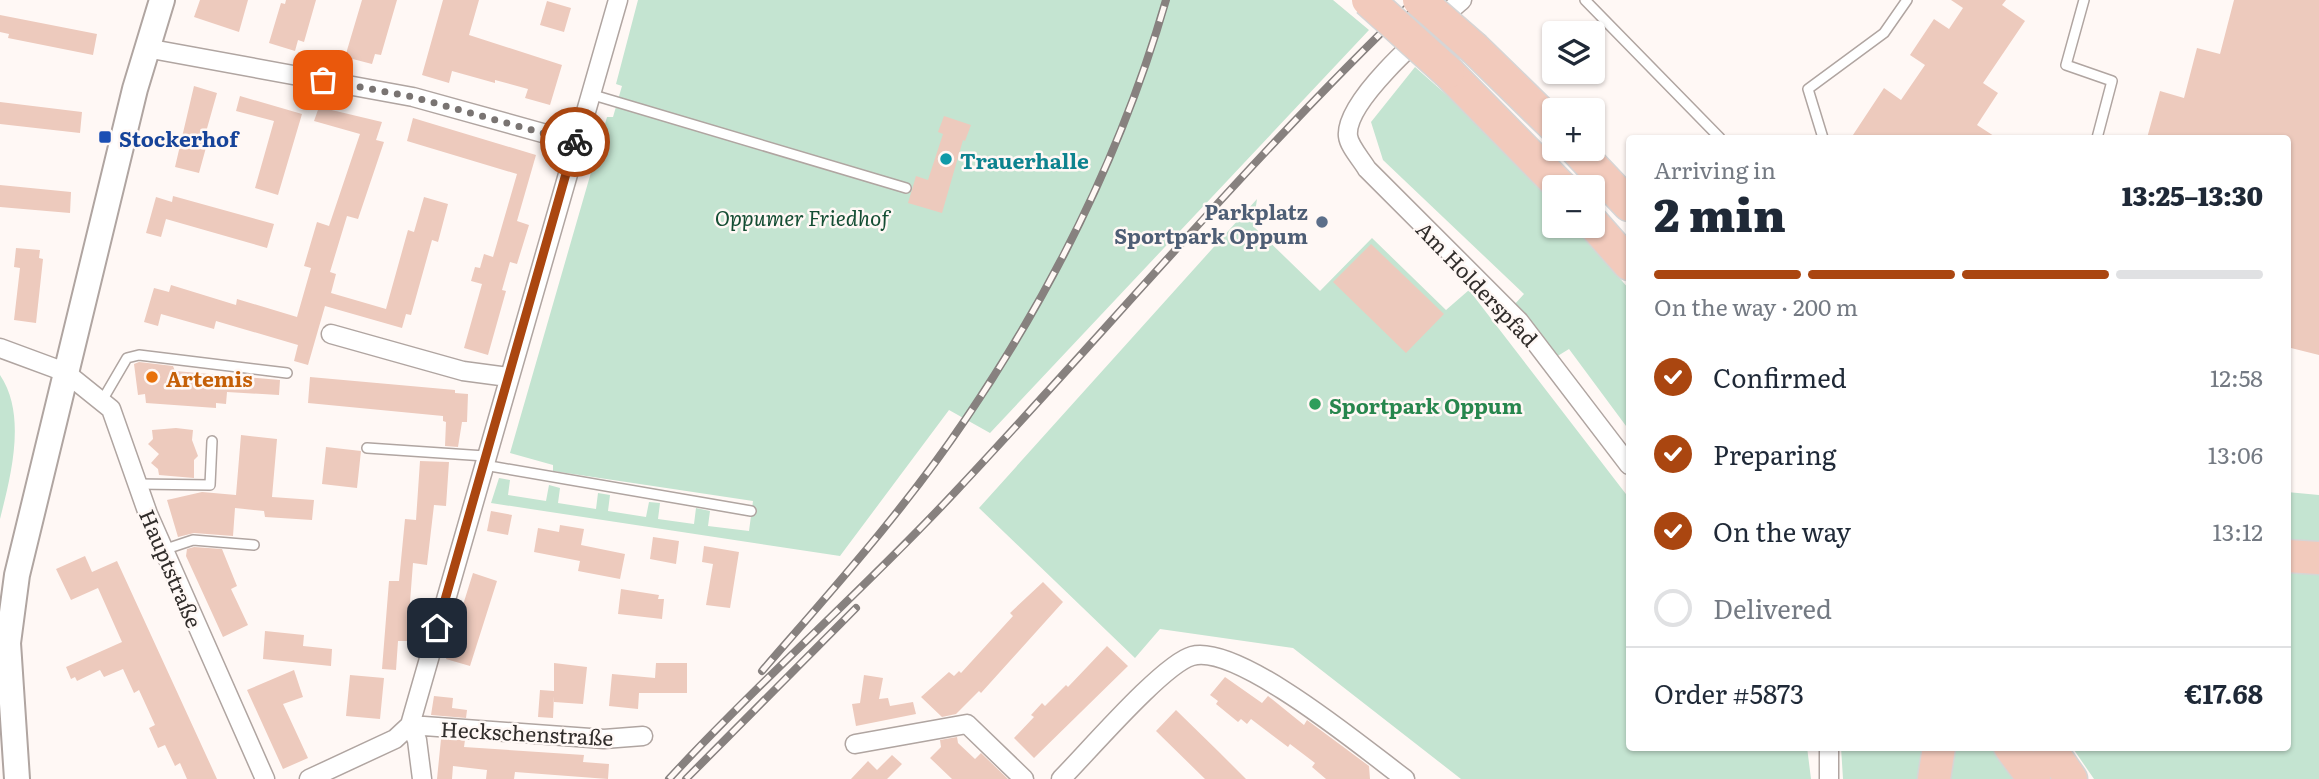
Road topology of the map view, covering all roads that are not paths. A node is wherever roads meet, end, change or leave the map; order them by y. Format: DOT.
graph roads {
  1 [pos="162,0"];
  2 [pos="618,0"];
  3 [pos="1368,0"];
  4 [pos="1419,0"];
  5 [pos="1462,0"];
  6 [pos="1585,0"];
  7 [pos="1907,0"];
  8 [pos="2084,0"];
  9 [pos="146,47"];
  10 [pos="590,94"];
  11 [pos="1542,114"];
  12 [pos="1717,135"];
  13 [pos="1822,135"];
  14 [pos="2097,135"];
  15 [pos="575,142"];
  16 [pos="1587,161"];
  17 [pos="1549,175"];
  18 [pos="906,188"];
  19 [pos="1626,202"];
  20 [pos="1605,237"];
  21 [pos="1626,261"];
  22 [pos="331,334"];
  23 [pos="0,348"];
  24 [pos="65,372"];
  25 [pos="287,373"];
  26 [pos="508,377"];
  27 [pos="103,399"];
  28 [pos="212,441"];
  29 [pos="366,448"];
  30 [pos="484,461"];
  31 [pos="1626,461"];
  32 [pos="137,484"];
  33 [pos="751,511"];
  34 [pos="254,545"];
  35 [pos="163,550"];
  36 [pos="2291,556"];
  37 [pos="2319,558"];
  38 [pos="411,725"];
  39 [pos="643,736"];
  40 [pos="855,744"];
  41 [pos="1829,751"];
  42 [pos="1938,751"];
  43 [pos="2013,751"];
  44 [pos="2052,751"];
  45 [pos="17,779"];
  46 [pos="265,779"];
  47 [pos="309,779"];
  48 [pos="422,779"];
  49 [pos="1024,779"];
  50 [pos="1061,779"];
  51 [pos="1405,779"];
  52 [pos="1829,779"];
  53 [pos="1934,779"];
  54 [pos="2034,779"];
  55 [pos="2071,779"];
  1 -- 9 [label="main road"];
  2 -- 10 [label="street, Heckschenstraße"];
  3 -- 17 [label="highway, bridge"];
  4 -- 11 [label="highway, bridge"];
  5 -- 31 [label="street, Am Holderspfad"];
  6 -- 12 [label="lane"];
  7 -- 13 [label="lane"];
  8 -- 14 [label="lane"];
  9 -- 15 [label="street"];
  9 -- 24 [label="main road"];
  10 -- 15 [label="street, Heckschenstraße"];
  10 -- 18 [label="lane"];
  15 -- 26 [label="street, Heckschenstraße"];
  16 -- 19 [label="highway"];
  20 -- 21 [label="highway"];
  22 -- 26 [label="street"];
  23 -- 24 [label="street, Hauptstraße"];
  24 -- 27 [label="street, Hauptstraße"];
  24 -- 45 [label="main road"];
  25 -- 27 [label="lane"];
  26 -- 30 [label="street, Heckschenstraße"];
  27 -- 32 [label="street, Hauptstraße"];
  28 -- 32 [label="lane"];
  29 -- 30 [label="lane"];
  30 -- 33 [label="lane"];
  30 -- 38 [label="street, Heckschenstraße"];
  32 -- 35 [label="street, Hauptstraße"];
  34 -- 35 [label="lane"];
  35 -- 46 [label="street, Hauptstraße"];
  36 -- 37 [label="highway"];
  38 -- 39 [label="street, Heckschenstraße"];
  38 -- 47 [label="street, Heckschenstraße"];
  38 -- 48 [label="street, Heckschenstraße"];
  40 -- 49 [label="street"];
  41 -- 52 [label="street"];
  42 -- 53 [label="highway"];
  43 -- 54 [label="highway"];
  44 -- 55 [label="highway"];
  50 -- 51 [label="street"];
}
